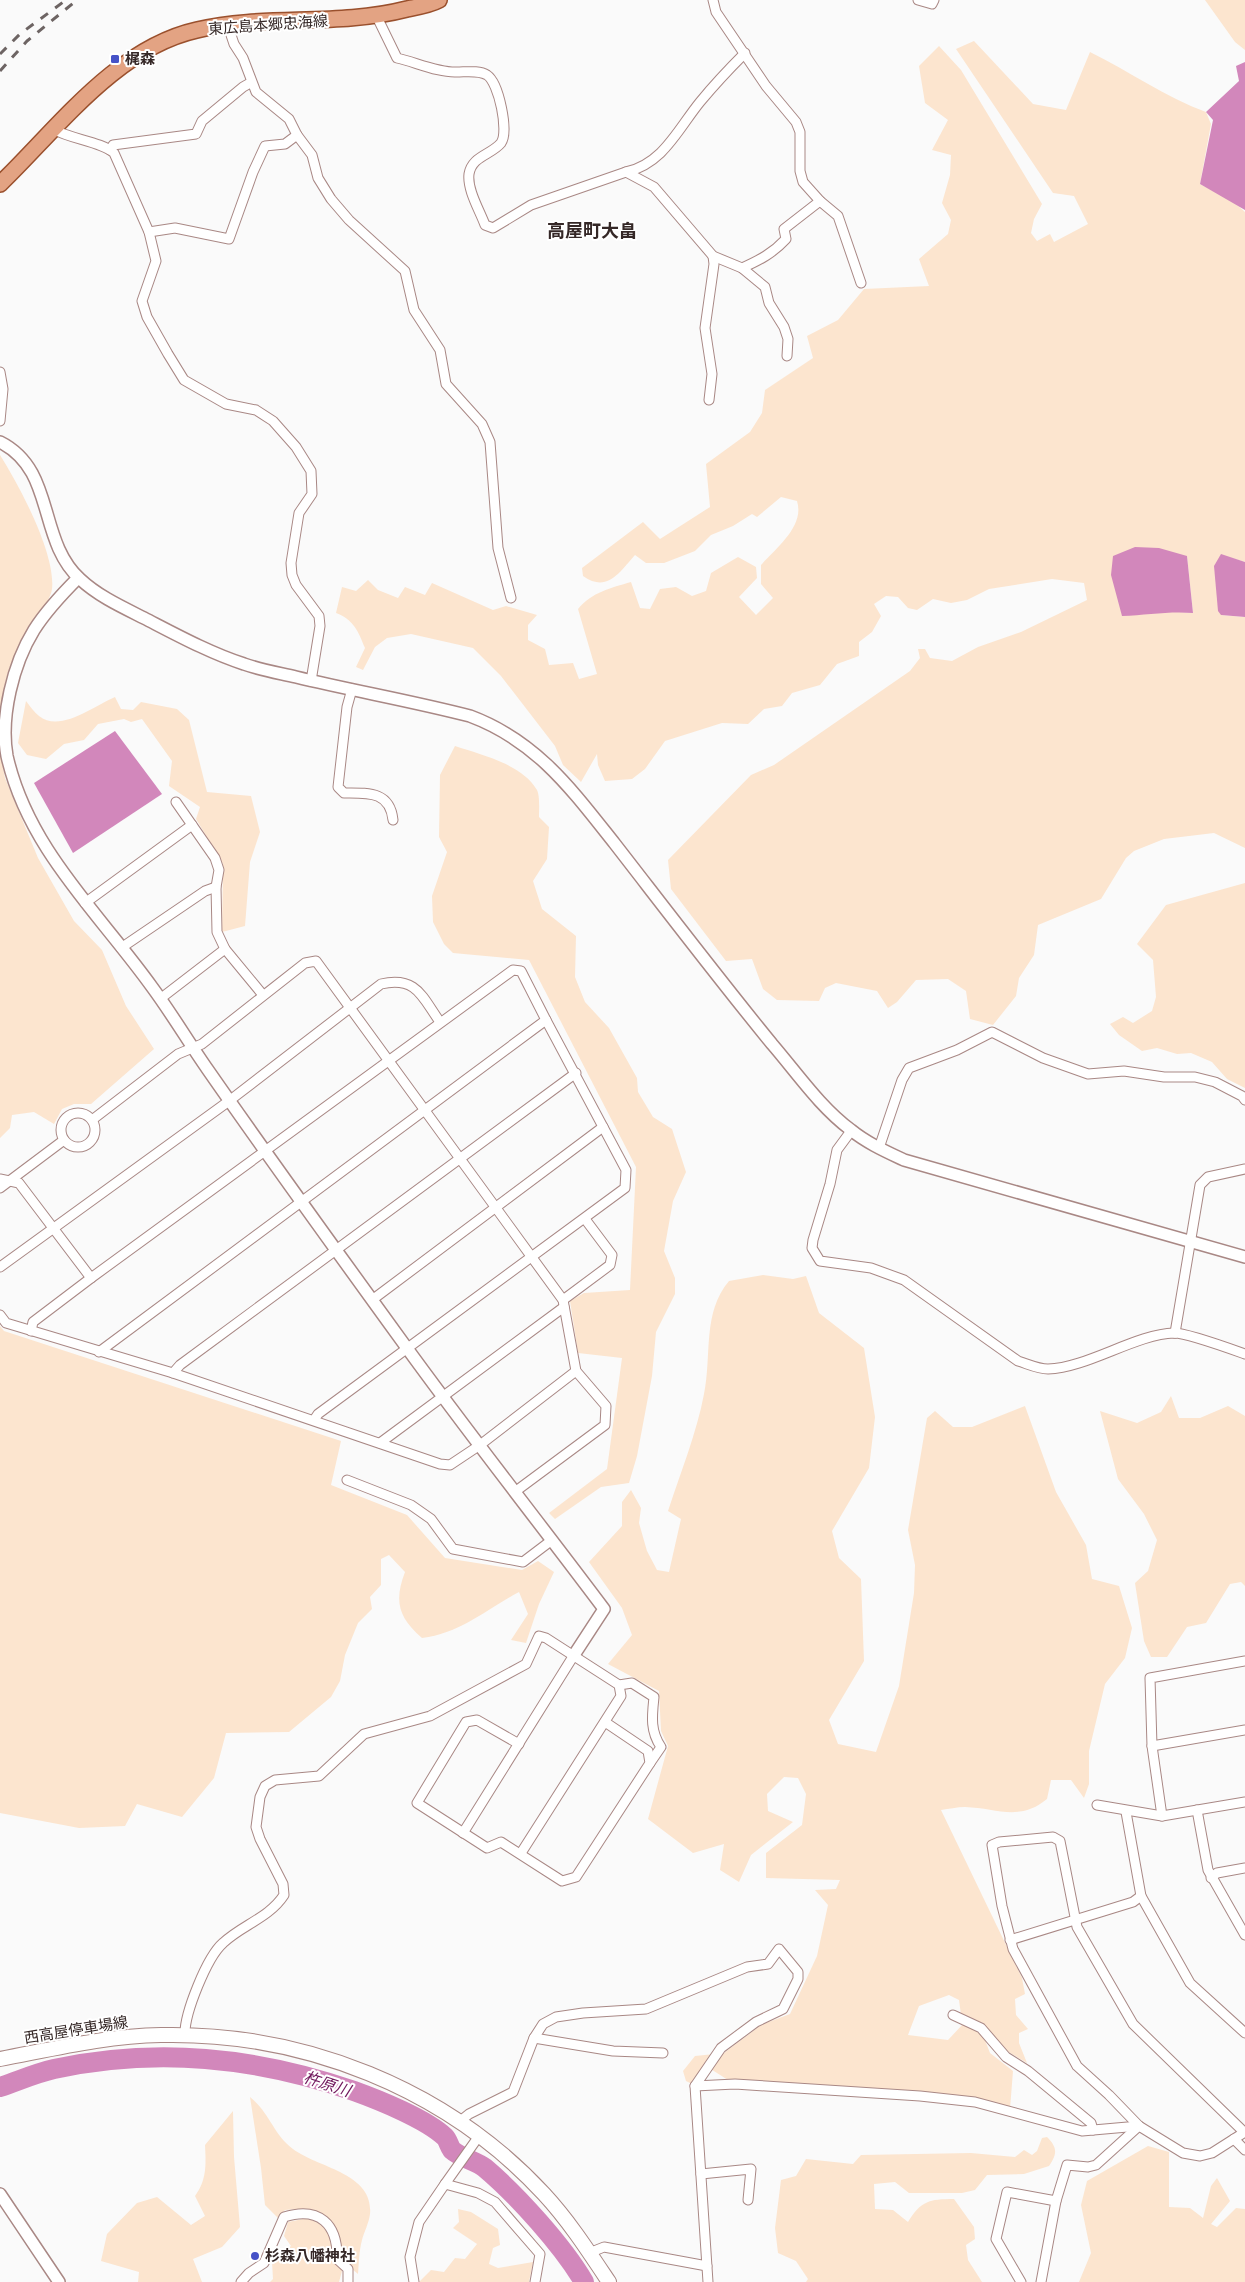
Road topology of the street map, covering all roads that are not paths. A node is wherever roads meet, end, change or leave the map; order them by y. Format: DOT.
graph roads {
  1 [pos="439,0"];
  2 [pos="713,0"];
  3 [pos="918,0"];
  4 [pos="934,0"];
  5 [pos="377,17"];
  6 [pos="228,26"];
  7 [pos="745,54"];
  8 [pos="250,83"];
  9 [pos="55,130"];
  10 [pos="297,135"];
  11 [pos="110,150"];
  12 [pos="626,172"];
  13 [pos="0,184"];
  14 [pos="820,201"];
  15 [pos="149,232"];
  16 [pos="713,256"];
  17 [pos="742,268"];
  18 [pos="860,283"];
  19 [pos="786,356"];
  20 [pos="0,372"];
  21 [pos="709,400"];
  22 [pos="0,422"];
  23 [pos="0,442"];
  24 [pos="78,578"];
  25 [pos="511,598"];
  26 [pos="311,681"];
  27 [pos="352,690"];
  28 [pos="176,802"];
  29 [pos="393,820"];
  30 [pos="192,825"];
  31 [pos="216,887"];
  32 [pos="85,902"];
  33 [pos="121,948"];
  34 [pos="225,949"];
  35 [pos="263,995"];
  36 [pos="160,999"];
  37 [pos="351,1008"];
  38 [pos="546,1020"];
  39 [pos="440,1022"];
  40 [pos="192,1048"];
  41 [pos="388,1060"];
  42 [pos="576,1073"];
  43 [pos="1245,1100"];
  44 [pos="229,1101"];
  45 [pos="425,1109"];
  46 [pos="92,1120"];
  47 [pos="603,1128"];
  48 [pos="851,1130"];
  49 [pos="64,1140"];
  50 [pos="879,1148"];
  51 [pos="266,1152"];
  52 [pos="461,1158"];
  53 [pos="1245,1170"];
  54 [pos="5,1180"];
  55 [pos="0,1188"];
  56 [pos="301,1201"];
  57 [pos="496,1208"];
  58 [pos="585,1219"];
  59 [pos="54,1228"];
  60 [pos="1191,1242"];
  61 [pos="337,1250"];
  62 [pos="532,1257"];
  63 [pos="1245,1257"];
  64 [pos="0,1267"];
  65 [pos="91,1278"];
  66 [pos="372,1300"];
  67 [pos="564,1303"];
  68 [pos="0,1315"];
  69 [pos="31,1331"];
  70 [pos="1175,1333"];
  71 [pos="407,1348"];
  72 [pos="99,1352"];
  73 [pos="1245,1354"];
  74 [pos="576,1371"];
  75 [pos="174,1373"];
  76 [pos="443,1396"];
  77 [pos="314,1420"];
  78 [pos="380,1443"];
  79 [pos="480,1445"];
  80 [pos="347,1480"];
  81 [pos="516,1491"];
  82 [pos="552,1540"];
  83 [pos="574,1655"];
  84 [pos="1245,1661"];
  85 [pos="619,1685"];
  86 [pos="605,1722"];
  87 [pos="1245,1730"];
  88 [pos="519,1744"];
  89 [pos="1152,1746"];
  90 [pos="650,1763"];
  91 [pos="1245,1802"];
  92 [pos="1097,1805"];
  93 [pos="1197,1810"];
  94 [pos="1126,1812"];
  95 [pos="1162,1816"];
  96 [pos="463,1833"];
  97 [pos="521,1853"];
  98 [pos="1245,1868"];
  99 [pos="1211,1878"];
  100 [pos="1141,1896"];
  101 [pos="1074,1920"];
  102 [pos="1245,1935"];
  103 [pos="1010,1940"];
  104 [pos="953,2015"];
  105 [pos="1245,2033"];
  106 [pos="185,2035"];
  107 [pos="534,2038"];
  108 [pos="663,2053"];
  109 [pos="0,2059"];
  110 [pos="695,2086"];
  111 [pos="459,2122"];
  112 [pos="1138,2126"];
  113 [pos="1093,2130"];
  114 [pos="1245,2132"];
  115 [pos="479,2136"];
  116 [pos="1234,2139"];
  117 [pos="1245,2150"];
  118 [pos="701,2174"];
  119 [pos="446,2184"];
  120 [pos="0,2194"];
  121 [pos="748,2200"];
  122 [pos="1056,2201"];
  123 [pos="589,2253"];
  124 [pos="707,2266"];
  125 [pos="59,2282"];
  126 [pos="241,2282"];
  127 [pos="348,2282"];
  128 [pos="414,2282"];
  129 [pos="535,2282"];
  130 [pos="609,2282"];
  131 [pos="708,2282"];
  132 [pos="1021,2282"];
  133 [pos="1041,2282"];
  1 -- 5 [label="main road, 東広島本郷忠海線"];
  2 -- 7 [label="street"];
  3 -- 4 [label="street"];
  5 -- 6 [label="main road, 東広島本郷忠海線"];
  5 -- 12 [label="street"];
  6 -- 8 [label="street"];
  6 -- 9 [label="main road, 東広島本郷忠海線"];
  7 -- 12 [label="street"];
  7 -- 14 [label="street"];
  8 -- 10 [label="street"];
  8 -- 11 [label="street"];
  9 -- 11 [label="street"];
  9 -- 13 [label="main road, 東広島本郷忠海線"];
  10 -- 15 [label="street"];
  10 -- 25 [label="street"];
  11 -- 15 [label="street"];
  12 -- 16 [label="street"];
  14 -- 17 [label="street"];
  14 -- 18 [label="street"];
  15 -- 26 [label="street"];
  16 -- 17 [label="street"];
  16 -- 21 [label="street"];
  17 -- 19 [label="street"];
  20 -- 22 [label="street"];
  23 -- 24 [label="street"];
  24 -- 26 [label="street"];
  24 -- 32 [label="street"];
  26 -- 27 [label="street"];
  27 -- 29 [label="street"];
  27 -- 48 [label="street"];
  28 -- 30 [label="street"];
  30 -- 31 [label="street"];
  30 -- 32 [label="street"];
  31 -- 33 [label="street"];
  31 -- 34 [label="street"];
  32 -- 33 [label="street"];
  33 -- 36 [label="street"];
  34 -- 35 [label="street"];
  34 -- 36 [label="street"];
  35 -- 37 [label="street"];
  35 -- 40 [label="street"];
  36 -- 40 [label="street"];
  37 -- 39 [label="street"];
  37 -- 41 [label="street"];
  37 -- 44 [label="street"];
  38 -- 39 [label="street"];
  38 -- 42 [label="street"];
  38 -- 45 [label="street"];
  39 -- 41 [label="street"];
  40 -- 44 [label="street"];
  40 -- 46 [label="street"];
  41 -- 45 [label="street"];
  41 -- 51 [label="street"];
  42 -- 47 [label="street"];
  42 -- 52 [label="street"];
  43 -- 50 [label="street"];
  44 -- 51 [label="street"];
  44 -- 59 [label="street"];
  45 -- 52 [label="street"];
  45 -- 56 [label="street"];
  46 -- 49 [label="street"];
  46 -- 49 [label="street"];
  47 -- 57 [label="street"];
  47 -- 58 [label="street"];
  48 -- 50 [label="street"];
  48 -- 70 [label="street"];
  49 -- 54 [label="street"];
  50 -- 60 [label="street"];
  51 -- 56 [label="street"];
  51 -- 65 [label="street"];
  52 -- 57 [label="street"];
  52 -- 61 [label="street"];
  53 -- 60 [label="street"];
  54 -- 55 [label="street"];
  54 -- 59 [label="street"];
  56 -- 61 [label="street"];
  56 -- 72 [label="street"];
  57 -- 62 [label="street"];
  57 -- 66 [label="street"];
  58 -- 62 [label="street"];
  58 -- 67 [label="street"];
  59 -- 64 [label="street"];
  59 -- 65 [label="street"];
  60 -- 63 [label="street"];
  60 -- 70 [label="street"];
  61 -- 66 [label="street"];
  61 -- 75 [label="street"];
  62 -- 67 [label="street"];
  62 -- 71 [label="street"];
  65 -- 69 [label="street"];
  66 -- 71 [label="street"];
  67 -- 74 [label="street"];
  67 -- 76 [label="street"];
  68 -- 69 [label="street"];
  69 -- 72 [label="street"];
  70 -- 73 [label="street"];
  71 -- 76 [label="street"];
  71 -- 77 [label="street"];
  72 -- 75 [label="street"];
  74 -- 79 [label="street"];
  74 -- 81 [label="street"];
  75 -- 77 [label="street"];
  76 -- 78 [label="street"];
  76 -- 79 [label="street"];
  77 -- 78 [label="street"];
  78 -- 79 [label="street"];
  79 -- 81 [label="street"];
  80 -- 82 [label="street"];
  81 -- 82 [label="street"];
  82 -- 83 [label="street"];
  83 -- 85 [label="street"];
  83 -- 88 [label="street"];
  83 -- 106 [label="street"];
  84 -- 89 [label="street"];
  85 -- 86 [label="street"];
  85 -- 90 [label="street"];
  86 -- 90 [label="street"];
  86 -- 97 [label="street"];
  87 -- 89 [label="street"];
  88 -- 96 [label="street"];
  88 -- 96 [label="street"];
  89 -- 95 [label="street"];
  90 -- 97 [label="street"];
  91 -- 93 [label="street"];
  92 -- 94 [label="street"];
  93 -- 95 [label="street"];
  93 -- 99 [label="street"];
  94 -- 95 [label="street"];
  94 -- 100 [label="street"];
  96 -- 97 [label="street"];
  98 -- 99 [label="street"];
  99 -- 102 [label="street"];
  100 -- 101 [label="street"];
  100 -- 105 [label="street"];
  101 -- 103 [label="street"];
  101 -- 103 [label="street"];
  101 -- 114 [label="street"];
  103 -- 112 [label="street"];
  104 -- 113 [label="street"];
  106 -- 109 [label="main road, 西高屋停車場線"];
  106 -- 111 [label="main road, 西高屋停車場線"];
  107 -- 108 [label="street"];
  107 -- 110 [label="street"];
  107 -- 111 [label="street"];
  110 -- 113 [label="street"];
  110 -- 118 [label="street"];
  111 -- 115 [label="main road, 西高屋停車場線"];
  112 -- 113 [label="street"];
  112 -- 116 [label="street"];
  112 -- 122 [label="street"];
  114 -- 116 [label="street"];
  115 -- 119 [label="street"];
  115 -- 123 [label="main road, 西高屋停車場線"];
  116 -- 117 [label="street"];
  118 -- 121 [label="street"];
  118 -- 124 [label="street"];
  119 -- 128 [label="street"];
  119 -- 129 [label="street"];
  120 -- 125 [label="street"];
  122 -- 132 [label="street"];
  122 -- 133 [label="street"];
  123 -- 124 [label="street"];
  123 -- 130 [label="main road, 西高屋停車場線"];
  124 -- 131 [label="street"];
  126 -- 127 [label="street"];
}
